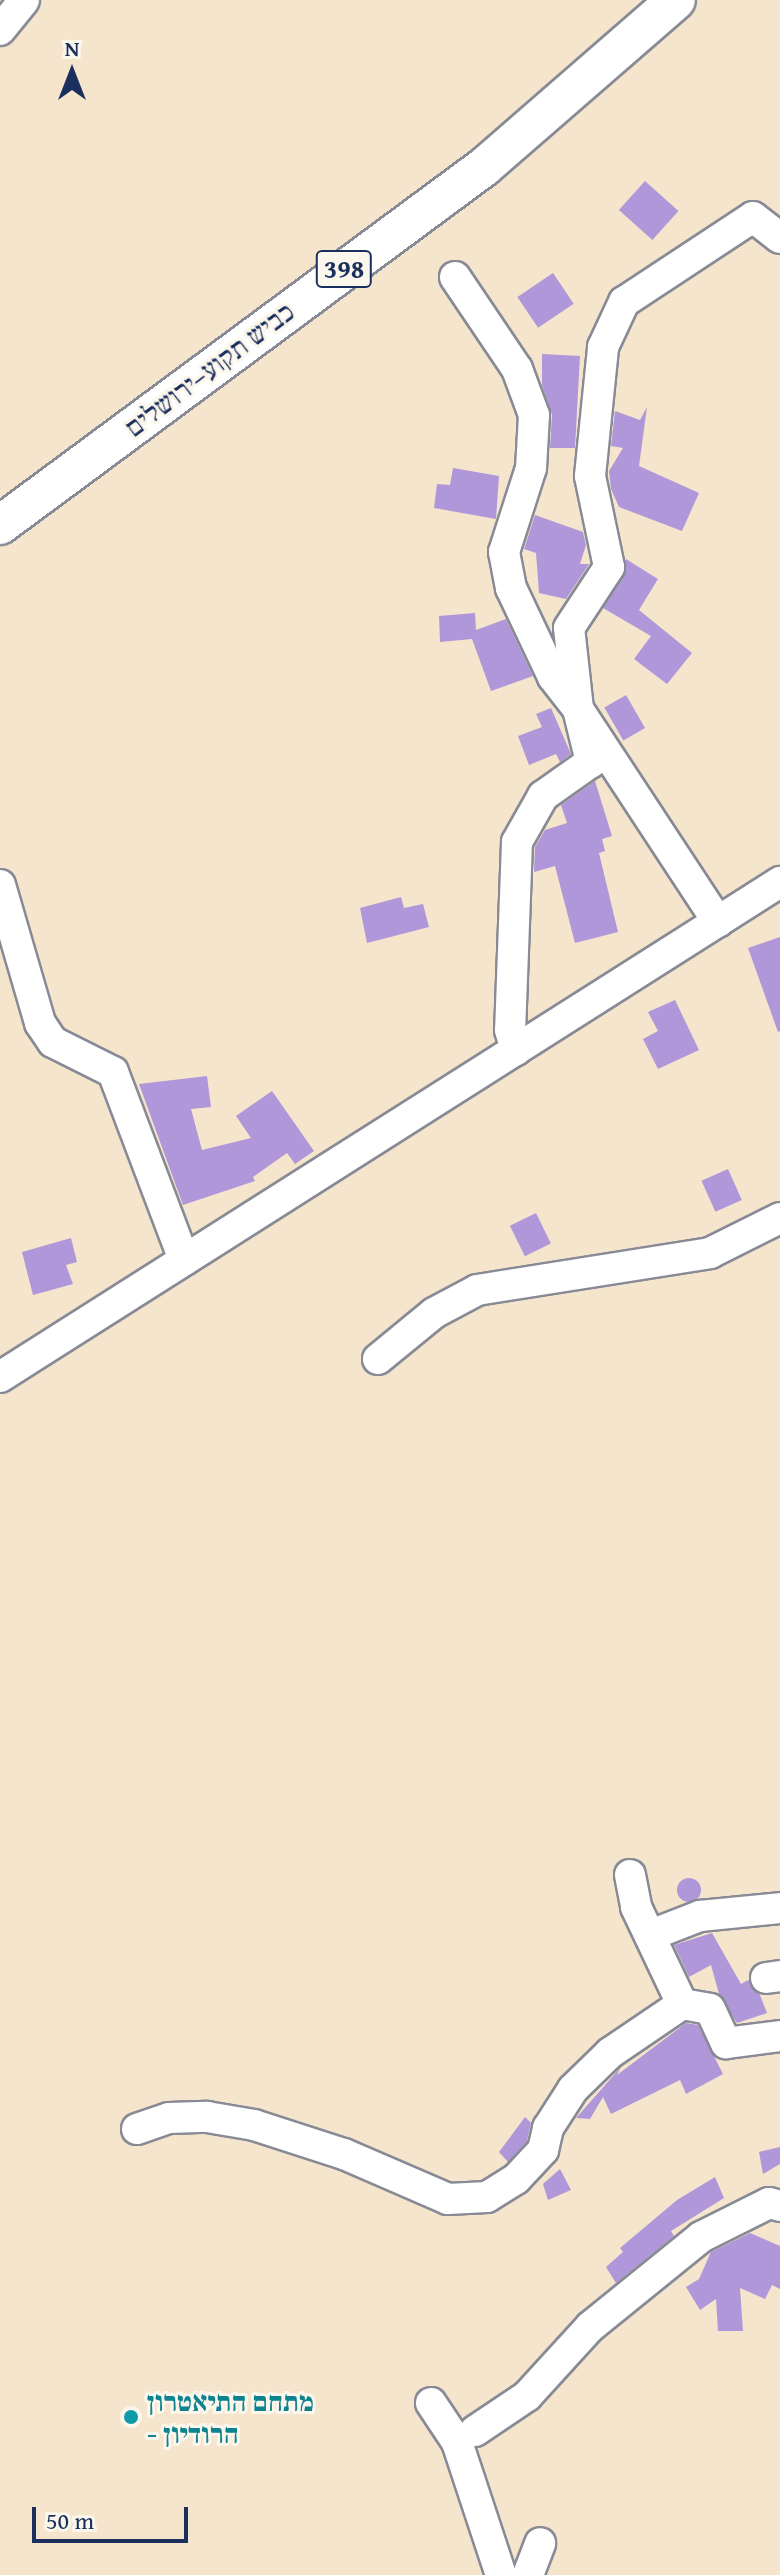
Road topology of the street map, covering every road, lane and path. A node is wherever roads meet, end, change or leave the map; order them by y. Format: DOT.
graph roads {
  1 [pos="24,0"];
  2 [pos="676,0"];
  3 [pos="0,30"];
  4 [pos="780,238"];
  5 [pos="455,277"];
  6 [pos="0,525"];
  7 [pos="578,709"];
  8 [pos="780,882"];
  9 [pos="0,885"];
  10 [pos="718,922"];
  11 [pos="516,1050"];
  12 [pos="780,1218"];
  13 [pos="184,1260"];
  14 [pos="378,1359"];
  15 [pos="0,1377"];
  16 [pos="630,1875"];
  17 [pos="780,1908"];
  18 [pos="651,1935"];
  19 [pos="682,2004"];
  20 [pos="780,2036"];
  21 [pos="137,2129"];
  22 [pos="780,2206"];
  23 [pos="431,2403"];
  24 [pos="475,2431"];
  25 [pos="540,2543"];
  26 [pos="501,2575"];
  27 [pos="528,2575"];
  1 -- 3 [label="street"];
  2 -- 6 [label="main road, כביש תקוע–ירושלים / 398"];
  4 -- 7 [label="street"];
  5 -- 7 [label="street"];
  7 -- 10 [label="street"];
  7 -- 11 [label="street"];
  8 -- 10 [label="street"];
  9 -- 13 [label="street"];
  10 -- 11 [label="street"];
  11 -- 13 [label="street"];
  12 -- 14 [label="street"];
  13 -- 15 [label="street"];
  16 -- 18 [label="street"];
  17 -- 18 [label="street"];
  18 -- 19 [label="street"];
  19 -- 20 [label="street"];
  19 -- 21 [label="street"];
  22 -- 24 [label="street"];
  23 -- 26 [label="street"];
  25 -- 27 [label="street"];
}
